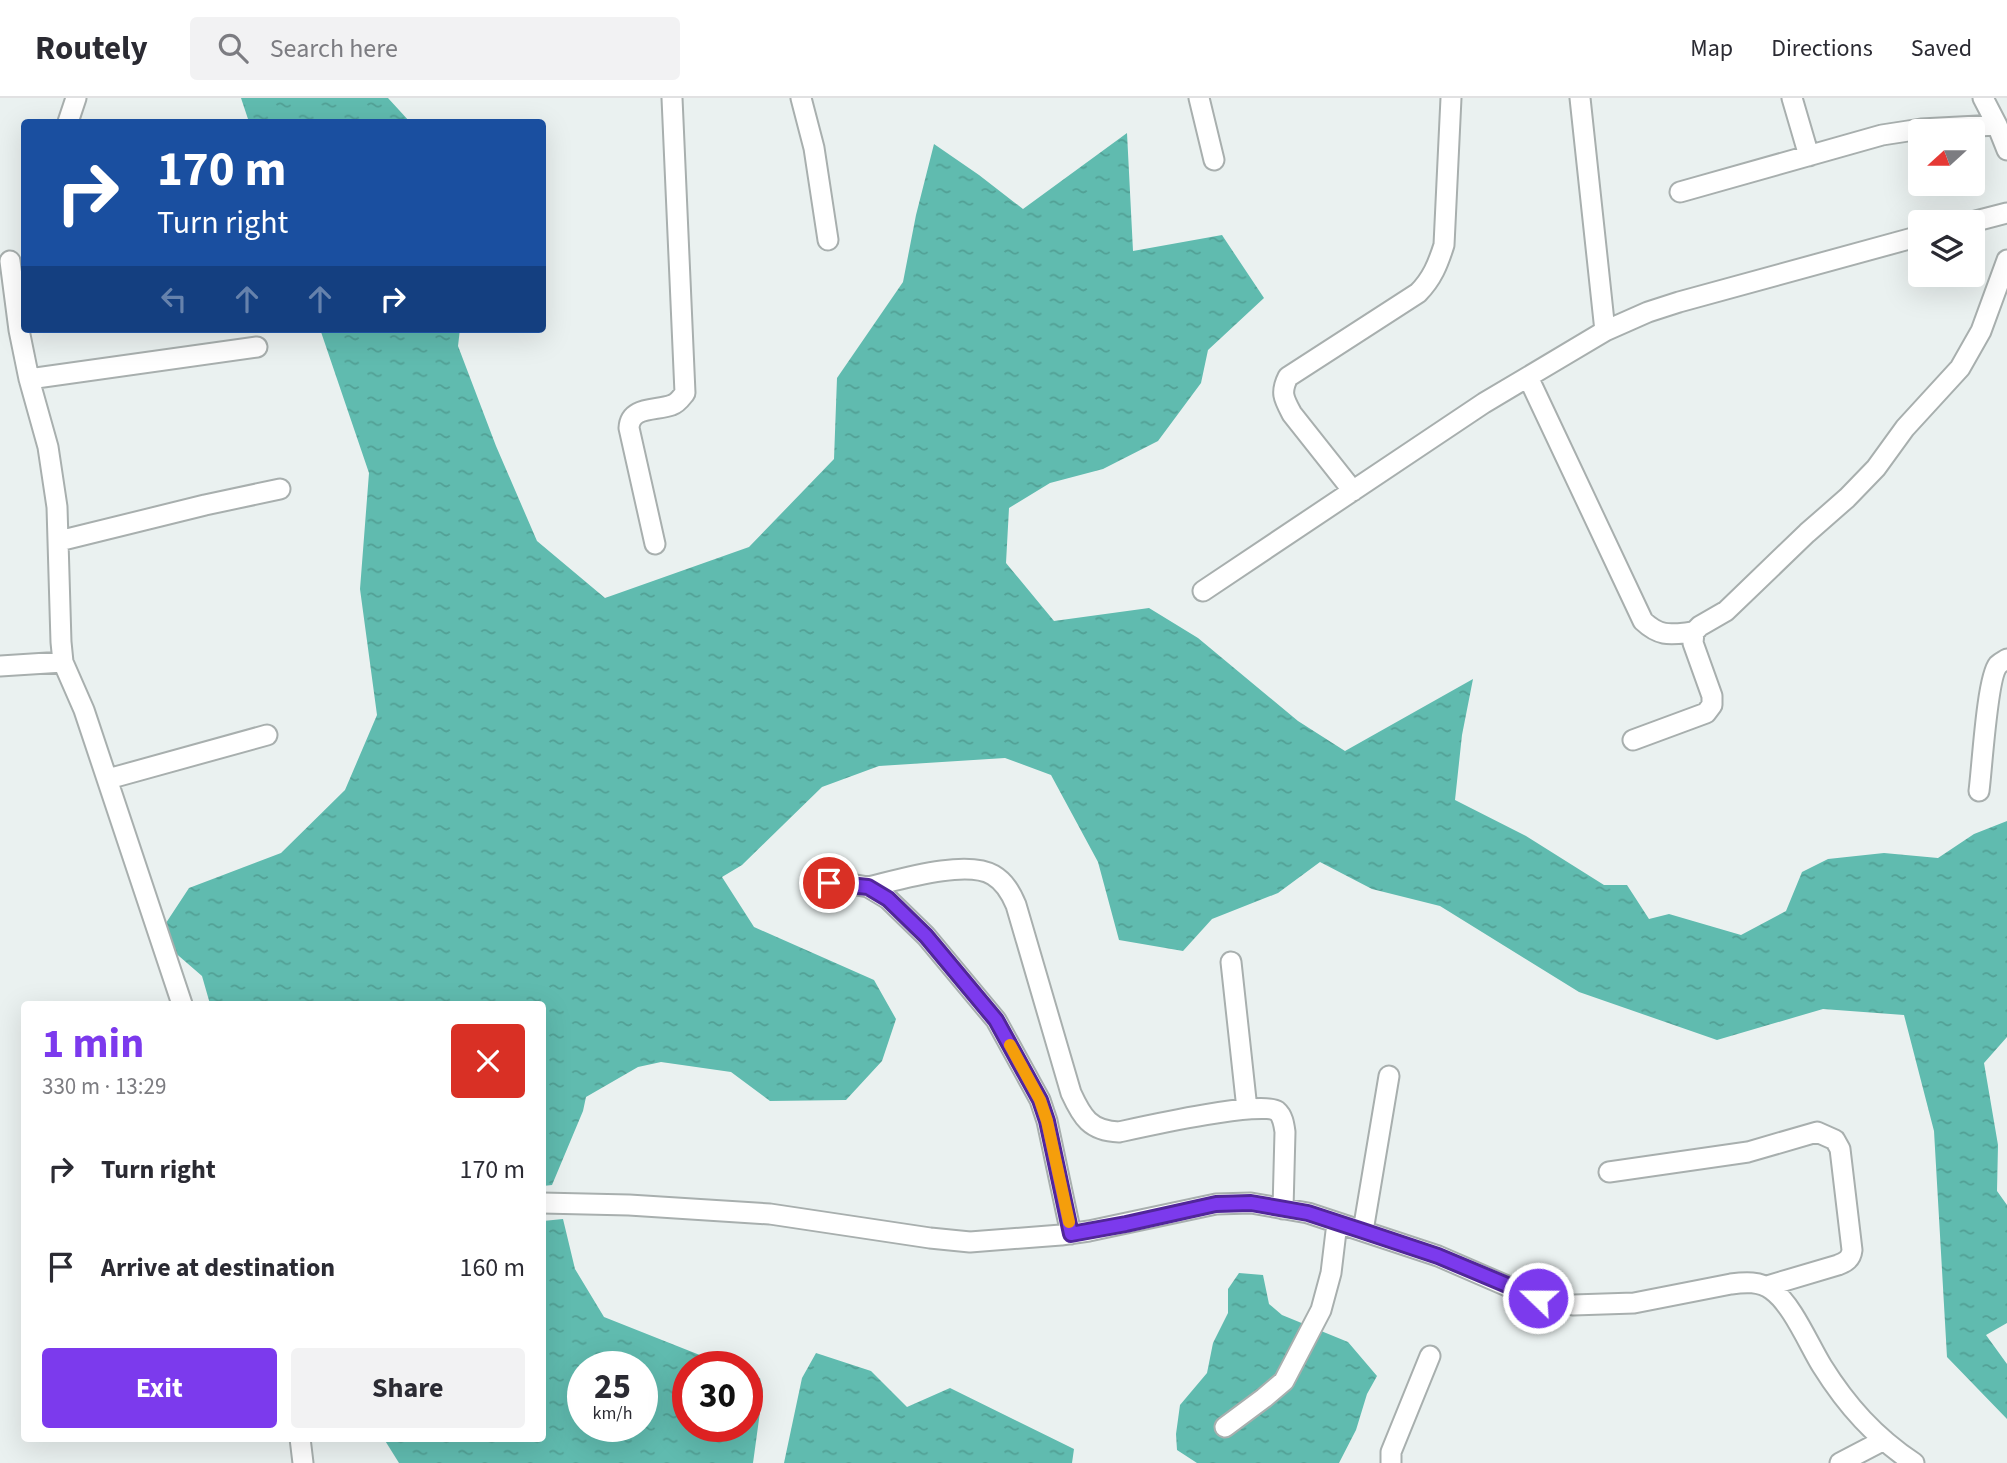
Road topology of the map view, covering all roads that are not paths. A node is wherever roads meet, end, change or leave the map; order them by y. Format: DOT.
graph roads {
  1 [pos="76,98"];
  2 [pos="672,98"];
  3 [pos="801,98"];
  4 [pos="1199,98"];
  5 [pos="1451,98"];
  6 [pos="1580,98"];
  7 [pos="1792,98"];
  8 [pos="1983,98"];
  9 [pos="69,119"];
  10 [pos="1997,125"];
  11 [pos="2007,150"];
  12 [pos="1809,156"];
  13 [pos="1214,160"];
  14 [pos="1679,192"];
  15 [pos="2007,213"];
  16 [pos="1985,219"];
  17 [pos="1908,239"];
  18 [pos="828,240"];
  19 [pos="2007,260"];
  20 [pos="11,261"];
  21 [pos="1605,331"];
  22 [pos="257,347"];
  23 [pos="1528,377"];
  24 [pos="29,379"];
  25 [pos="280,489"];
  26 [pos="1353,491"];
  27 [pos="59,541"];
  28 [pos="655,544"];
  29 [pos="1203,591"];
  30 [pos="1694,632"];
  31 [pos="2007,659"];
  32 [pos="63,662"];
  33 [pos="0,666"];
  34 [pos="267,735"];
  35 [pos="1633,740"];
  36 [pos="108,779"];
  37 [pos="1979,791"];
  38 [pos="813,882"];
  39 [pos="868,887"];
  40 [pos="1231,962"];
  41 [pos="181,1001"];
  42 [pos="1390,1076"];
  43 [pos="1247,1109"];
  44 [pos="1609,1172"];
  45 [pos="546,1203"];
  46 [pos="1283,1209"];
  47 [pos="1338,1223"];
  48 [pos="1363,1231"];
  49 [pos="1071,1234"];
  50 [pos="1767,1286"];
  51 [pos="1430,1356"];
  52 [pos="1225,1427"];
  53 [pos="1884,1440"];
  54 [pos="300,1442"];
  55 [pos="303,1463"];
  56 [pos="1391,1463"];
  57 [pos="1840,1463"];
  58 [pos="1914,1463"];
  1 -- 9 [label="street"];
  2 -- 28 [label="street"];
  3 -- 18 [label="street"];
  4 -- 13 [label="street"];
  5 -- 26 [label="street"];
  6 -- 21 [label="street"];
  7 -- 12 [label="street"];
  8 -- 10 [label="street"];
  10 -- 11 [label="street"];
  10 -- 12 [label="street"];
  12 -- 14 [label="street"];
  15 -- 16 [label="street"];
  17 -- 21 [label="street"];
  19 -- 30 [label="street"];
  20 -- 24 [label="street"];
  21 -- 23 [label="street"];
  22 -- 24 [label="street"];
  23 -- 26 [label="street"];
  23 -- 30 [label="street"];
  24 -- 27 [label="street"];
  25 -- 27 [label="street"];
  26 -- 29 [label="street"];
  27 -- 32 [label="street"];
  30 -- 35 [label="street"];
  31 -- 37 [label="street"];
  32 -- 33 [label="street"];
  32 -- 36 [label="street"];
  34 -- 36 [label="street"];
  36 -- 41 [label="street"];
  38 -- 39 [label="street"];
  39 -- 43 [label="street"];
  39 -- 49 [label="street"];
  40 -- 43 [label="street"];
  42 -- 48 [label="street"];
  43 -- 46 [label="street"];
  44 -- 50 [label="street"];
  45 -- 49 [label="street"];
  46 -- 47 [label="street"];
  46 -- 49 [label="street"];
  47 -- 48 [label="street"];
  47 -- 52 [label="street"];
  48 -- 50 [label="street"];
  50 -- 53 [label="street"];
  51 -- 56 [label="street"];
  53 -- 57 [label="street"];
  53 -- 58 [label="street"];
  54 -- 55 [label="street"];
}
